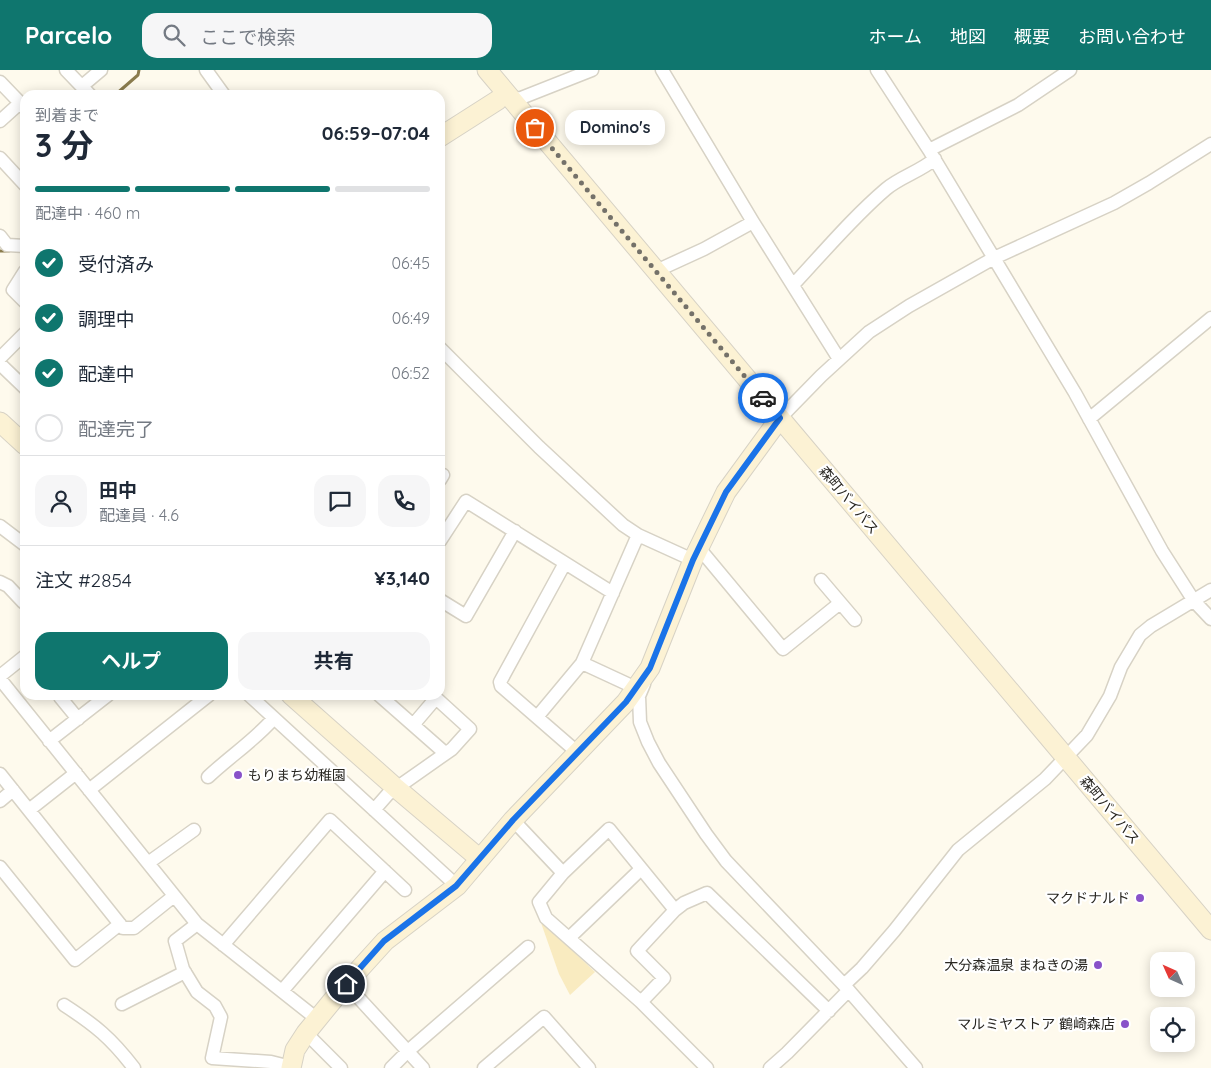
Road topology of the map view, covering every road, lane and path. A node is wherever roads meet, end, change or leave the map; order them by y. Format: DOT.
graph roads {
  1 [pos="66,70"];
  2 [pos="101,70"];
  3 [pos="206,70"];
  4 [pos="487,70"];
  5 [pos="592,70"];
  6 [pos="662,70"];
  7 [pos="877,70"];
  8 [pos="1070,70"];
  9 [pos="0,82"];
  10 [pos="85,90"];
  11 [pos="87,90"];
  12 [pos="220,90"];
  13 [pos="505,99"];
  14 [pos="20,103"];
  15 [pos="20,108"];
  16 [pos="0,121"];
  17 [pos="445,134"];
  18 [pos="1211,144"];
  19 [pos="932,154"];
  20 [pos="0,158"];
  21 [pos="20,180"];
  22 [pos="753,222"];
  23 [pos="0,236"];
  24 [pos="20,246"];
  25 [pos="994,258"];
  26 [pos="656,271"];
  27 [pos="20,279"];
  28 [pos="792,286"];
  29 [pos="20,297"];
  30 [pos="1211,318"];
  31 [pos="20,338"];
  32 [pos="445,353"];
  33 [pos="0,358"];
  34 [pos="839,359"];
  35 [pos="0,364"];
  36 [pos="20,383"];
  37 [pos="780,418"];
  38 [pos="1089,418"];
  39 [pos="0,422"];
  40 [pos="20,440"];
  41 [pos="0,526"];
  42 [pos="514,531"];
  43 [pos="445,533"];
  44 [pos="638,535"];
  45 [pos="20,541"];
  46 [pos="696,554"];
  47 [pos="565,563"];
  48 [pos="821,580"];
  49 [pos="0,582"];
  50 [pos="1211,590"];
  51 [pos="613,593"];
  52 [pos="20,599"];
  53 [pos="1194,601"];
  54 [pos="445,603"];
  55 [pos="840,603"];
  56 [pos="1211,619"];
  57 [pos="855,620"];
  58 [pos="20,660"];
  59 [pos="582,664"];
  60 [pos="650,668"];
  61 [pos="0,678"];
  62 [pos="636,688"];
  63 [pos="63,700"];
  64 [pos="101,700"];
  65 [pos="203,700"];
  66 [pos="254,700"];
  67 [pos="297,700"];
  68 [pos="385,700"];
  69 [pos="434,700"];
  70 [pos="438,700"];
  71 [pos="537,717"];
  72 [pos="78,718"];
  73 [pos="274,718"];
  74 [pos="413,725"];
  75 [pos="49,741"];
  76 [pos="578,752"];
  77 [pos="445,753"];
  78 [pos="1065,757"];
  79 [pos="76,773"];
  80 [pos="0,774"];
  81 [pos="208,777"];
  82 [pos="396,788"];
  83 [pos="13,790"];
  84 [pos="89,790"];
  85 [pos="0,801"];
  86 [pos="29,810"];
  87 [pos="374,810"];
  88 [pos="513,820"];
  89 [pos="194,830"];
  90 [pos="480,859"];
  91 [pos="148,864"];
  92 [pos="0,867"];
  93 [pos="641,869"];
  94 [pos="385,871"];
  95 [pos="563,873"];
  96 [pos="456,886"];
  97 [pos="404,890"];
  98 [pos="174,896"];
  99 [pos="674,910"];
  100 [pos="120,924"];
  101 [pos="197,924"];
  102 [pos="1211,930"];
  103 [pos="569,938"];
  104 [pos="222,945"];
  105 [pos="528,947"];
  106 [pos="184,972"];
  107 [pos="346,984"];
  108 [pos="846,988"];
  109 [pos="282,991"];
  110 [pos="641,1002"];
  111 [pos="122,1004"];
  112 [pos="64,1005"];
  113 [pos="829,1011"];
  114 [pos="312,1026"];
  115 [pos="408,1051"];
  116 [pos="584,1066"];
  117 [pos="910,1066"];
  118 [pos="134,1068"];
  119 [pos="291,1068"];
  120 [pos="341,1068"];
  121 [pos="391,1068"];
  122 [pos="423,1068"];
  123 [pos="484,1068"];
  124 [pos="707,1068"];
  125 [pos="770,1068"];
  1 -- 10 [label="street"];
  2 -- 11 [label="street"];
  3 -- 12 [label="street"];
  4 -- 13 [label="street, 森町バイパス"];
  5 -- 13 [label="street"];
  6 -- 22 [label="street"];
  7 -- 19 [label="street"];
  8 -- 19 [label="street"];
  9 -- 14 [label="street"];
  13 -- 17 [label="street"];
  13 -- 26 [label="street, 森町バイパス"];
  15 -- 16 [label="street"];
  18 -- 25 [label="street"];
  19 -- 25 [label="street"];
  19 -- 28 [label="street"];
  20 -- 21 [label="street"];
  22 -- 26 [label="street"];
  22 -- 28 [label="street"];
  23 -- 24 [label="street"];
  25 -- 34 [label="street"];
  25 -- 38 [label="street"];
  26 -- 37 [label="street, 森町バイパス"];
  27 -- 29 [label="street"];
  28 -- 34 [label="street"];
  30 -- 38 [label="street"];
  31 -- 33 [label="street"];
  32 -- 44 [label="street"];
  34 -- 37 [label="street"];
  35 -- 36 [label="street"];
  37 -- 46 [label="street"];
  37 -- 78 [label="street, 森町バイパス"];
  38 -- 53 [label="street"];
  39 -- 40 [label="street"];
  41 -- 45 [label="street"];
  42 -- 43 [label="street"];
  42 -- 47 [label="street"];
  42 -- 54 [label="street"];
  44 -- 46 [label="street"];
  44 -- 51 [label="street"];
  46 -- 55 [label="street"];
  46 -- 60 [label="street"];
  47 -- 51 [label="street"];
  47 -- 71 [label="street"];
  48 -- 55 [label="street"];
  49 -- 52 [label="street"];
  50 -- 53 [label="street"];
  51 -- 59 [label="street"];
  53 -- 56 [label="street"];
  53 -- 78 [label="street"];
  55 -- 57 [label="street"];
  58 -- 61 [label="street"];
  59 -- 62 [label="street"];
  59 -- 71 [label="street"];
  60 -- 62 [label="street"];
  60 -- 108 [label="street"];
  61 -- 75 [label="street"];
  62 -- 76 [label="street"];
  63 -- 72 [label="street"];
  64 -- 72 [label="street"];
  65 -- 84 [label="street"];
  66 -- 73 [label="street"];
  67 -- 82 [label="street"];
  68 -- 74 [label="street"];
  69 -- 74 [label="street"];
  70 -- 77 [label="street"];
  71 -- 76 [label="street"];
  72 -- 75 [label="street"];
  73 -- 81 [label="street"];
  73 -- 87 [label="street"];
  74 -- 77 [label="street"];
  75 -- 79 [label="street"];
  76 -- 88 [label="street"];
  77 -- 82 [label="street"];
  78 -- 102 [label="street, 森町バイパス"];
  78 -- 108 [label="street"];
  79 -- 84 [label="street"];
  79 -- 86 [label="street"];
  80 -- 83 [label="street"];
  82 -- 87 [label="street"];
  82 -- 90 [label="street"];
  83 -- 85 [label="street"];
  83 -- 86 [label="street"];
  84 -- 91 [label="street"];
  86 -- 100 [label="street"];
  87 -- 96 [label="street"];
  88 -- 90 [label="street"];
  88 -- 95 [label="street"];
  89 -- 91 [label="street"];
  90 -- 96 [label="street"];
  91 -- 98 [label="street"];
  92 -- 100 [label="street"];
  93 -- 95 [label="street"];
  93 -- 99 [label="street"];
  93 -- 103 [label="street"];
  94 -- 97 [label="street"];
  94 -- 104 [label="street"];
  94 -- 109 [label="street"];
  95 -- 103 [label="street"];
  96 -- 107 [label="street"];
  98 -- 100 [label="street"];
  98 -- 101 [label="street"];
  99 -- 110 [label="street"];
  99 -- 113 [label="street"];
  101 -- 104 [label="street"];
  101 -- 106 [label="street"];
  103 -- 110 [label="street"];
  104 -- 109 [label="street"];
  105 -- 115 [label="street"];
  106 -- 111 [label="street"];
  106 -- 119 [label="street"];
  107 -- 114 [label="street"];
  107 -- 115 [label="street"];
  108 -- 113 [label="street"];
  108 -- 117 [label="street"];
  109 -- 114 [label="street"];
  110 -- 124 [label="street"];
  112 -- 118 [label="street"];
  113 -- 125 [label="street"];
  114 -- 119 [label="street"];
  114 -- 120 [label="street"];
  115 -- 121 [label="street"];
  115 -- 122 [label="street"];
  116 -- 123 [label="street"];
}
